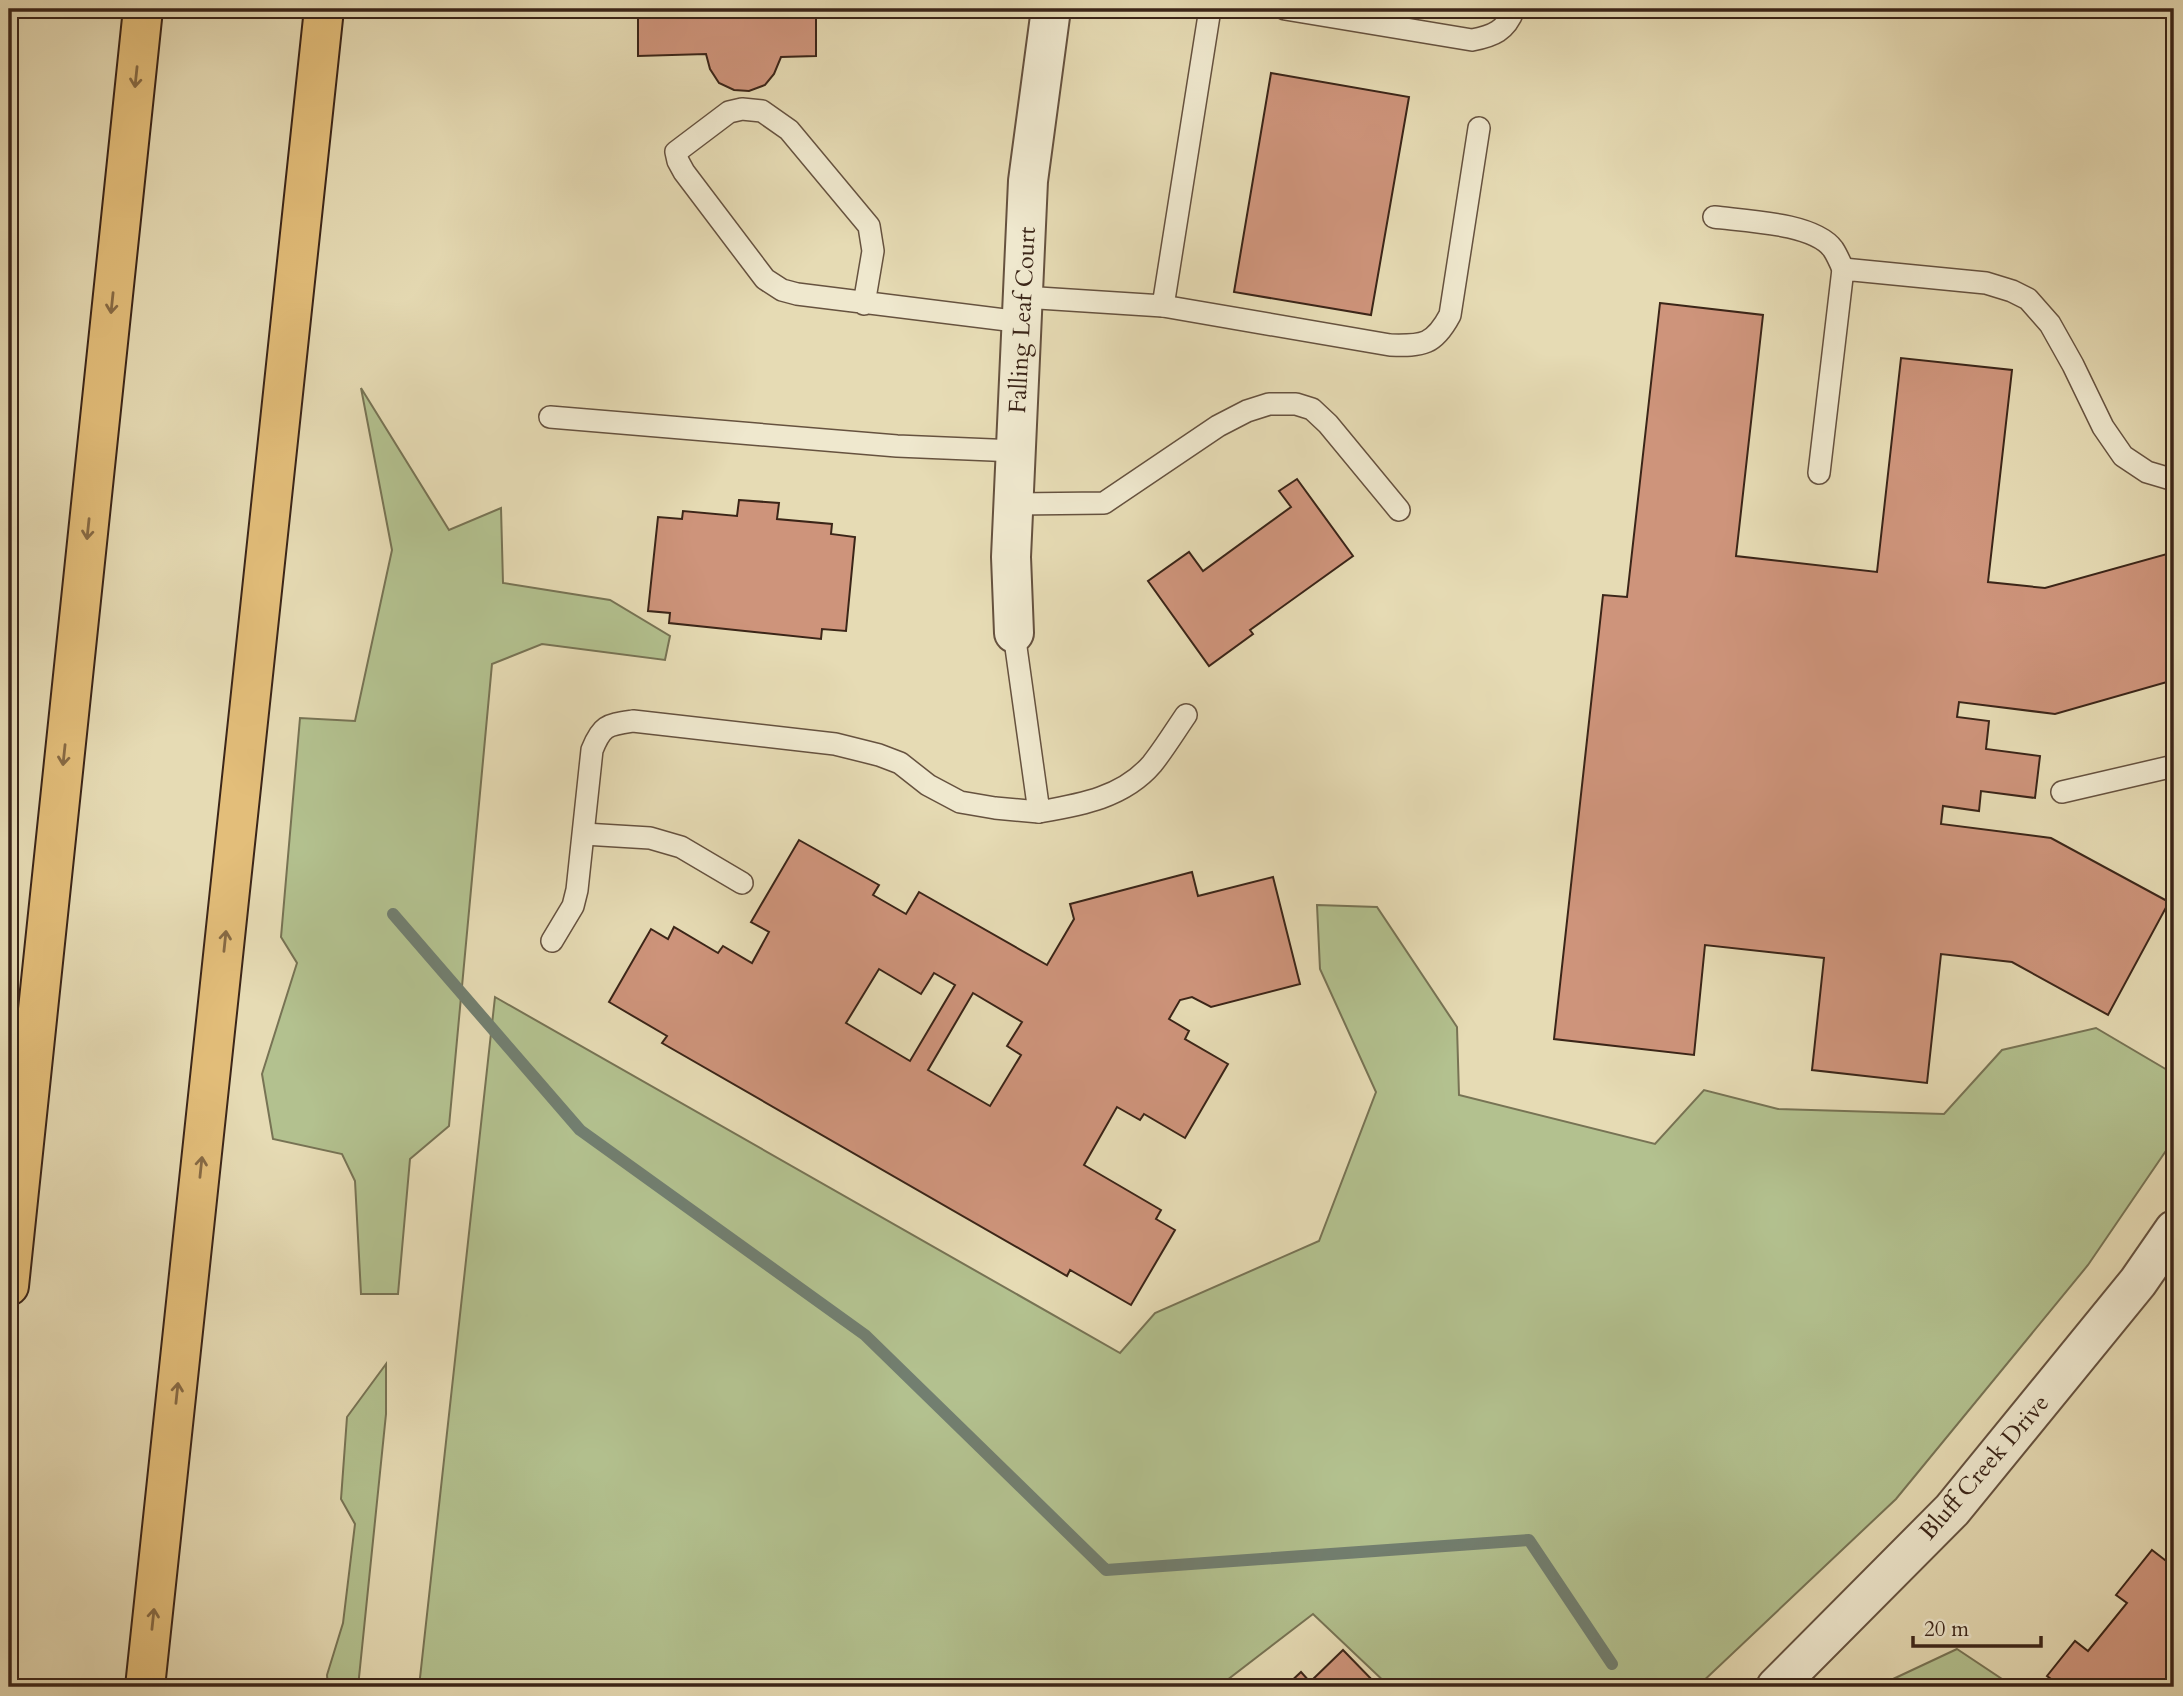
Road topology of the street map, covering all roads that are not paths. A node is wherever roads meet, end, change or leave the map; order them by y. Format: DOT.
graph roads {
  1 [pos="143,9"];
  2 [pos="324,9"];
  3 [pos="1051,9"];
  4 [pos="1210,9"];
  5 [pos="1284,9"];
  6 [pos="1514,9"];
  7 [pos="1479,128"];
  8 [pos="1714,217"];
  9 [pos="1843,269"];
  10 [pos="864,304"];
  11 [pos="1163,306"];
  12 [pos="1022,310"];
  13 [pos="550,417"];
  14 [pos="1016,451"];
  15 [pos="1819,473"];
  16 [pos="2174,480"];
  17 [pos="1013,504"];
  18 [pos="1399,509"];
  19 [pos="1014,633"];
  20 [pos="1186,715"];
  21 [pos="2174,766"];
  22 [pos="2062,792"];
  23 [pos="1039,812"];
  24 [pos="584,834"];
  25 [pos="742,883"];
  26 [pos="552,941"];
  27 [pos="2174,1230"];
  28 [pos="9,1286"];
  29 [pos="145,1687"];
  30 [pos="1776,1687"];
  1 -- 28 [label="highway, one-way"];
  29 -- 2 [label="highway, one-way"];
  3 -- 12 [label="street, Falling Leaf Court"];
  4 -- 11 [label="lane"];
  5 -- 6 [label="lane"];
  7 -- 11 [label="lane"];
  8 -- 9 [label="lane"];
  9 -- 15 [label="lane"];
  9 -- 16 [label="lane"];
  10 -- 10 [label="lane"];
  10 -- 12 [label="lane"];
  11 -- 12 [label="lane"];
  12 -- 14 [label="street, Falling Leaf Court"];
  13 -- 14 [label="lane"];
  14 -- 17 [label="street, Falling Leaf Court"];
  17 -- 18 [label="lane"];
  17 -- 19 [label="street, Falling Leaf Court"];
  19 -- 23 [label="lane"];
  20 -- 23 [label="lane"];
  21 -- 22 [label="lane"];
  23 -- 24 [label="lane"];
  24 -- 25 [label="lane"];
  24 -- 26 [label="lane"];
  27 -- 30 [label="street, Bluff Creek Drive"];
}
